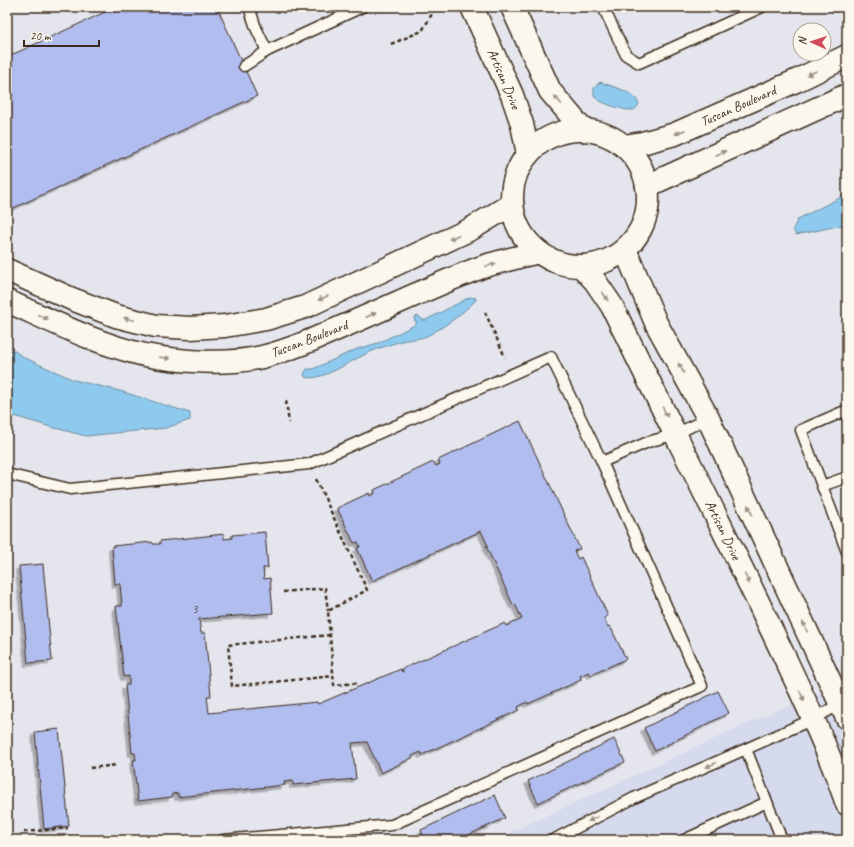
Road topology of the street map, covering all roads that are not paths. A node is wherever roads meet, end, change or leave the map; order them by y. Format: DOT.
graph roads {
  1 [pos="249,7"];
  2 [pos="362,7"];
  3 [pos="472,7"];
  4 [pos="512,7"];
  5 [pos="603,7"];
  6 [pos="762,7"];
  7 [pos="267,51"];
  8 [pos="847,56"];
  9 [pos="244,66"];
  10 [pos="847,95"];
  11 [pos="583,130"];
  12 [pos="625,146"];
  13 [pos="528,154"];
  14 [pos="647,186"];
  15 [pos="512,204"];
  16 [pos="625,249"];
  17 [pos="538,252"];
  18 [pos="580,266"];
  19 [pos="7,270"];
  20 [pos="7,301"];
  21 [pos="847,410"];
  22 [pos="708,418"];
  23 [pos="676,434"];
  24 [pos="602,462"];
  25 [pos="7,474"];
  26 [pos="847,477"];
  27 [pos="822,486"];
  28 [pos="847,552"];
  29 [pos="845,707"];
  30 [pos="812,719"];
  31 [pos="746,749"];
  32 [pos="768,802"];
  33 [pos="847,804"];
  34 [pos="224,840"];
  35 [pos="553,840"];
  36 [pos="684,840"];
  37 [pos="782,840"];
  1 -- 7 [label="lane"];
  2 -- 7 [label="lane"];
  3 -- 13 [label="main road, Artisan Drive"];
  11 -- 4 [label="main road, one-way"];
  5 -- 6 [label="lane"];
  7 -- 9 [label="lane"];
  8 -- 12 [label="main road, Tuscan Boulevard, one-way"];
  14 -- 10 [label="main road, one-way"];
  11 -- 12 [label="main road"];
  11 -- 13 [label="main road"];
  12 -- 14 [label="main road"];
  13 -- 15 [label="main road"];
  14 -- 16 [label="main road"];
  15 -- 17 [label="main road"];
  15 -- 19 [label="main road, one-way"];
  16 -- 18 [label="main road"];
  22 -- 16 [label="main road, one-way"];
  17 -- 18 [label="main road"];
  20 -- 17 [label="main road, Tuscan Boulevard, one-way"];
  18 -- 23 [label="main road, Artisan Drive, one-way"];
  21 -- 27 [label="lane"];
  22 -- 23 [label="lane"];
  29 -- 22 [label="main road, one-way"];
  23 -- 24 [label="lane"];
  23 -- 30 [label="main road, Artisan Drive, one-way"];
  24 -- 25 [label="lane"];
  24 -- 34 [label="lane"];
  26 -- 27 [label="lane"];
  27 -- 28 [label="lane"];
  29 -- 30 [label="lane"];
  30 -- 31 [label="lane"];
  30 -- 33 [label="main road, Artisan Drive"];
  31 -- 32 [label="lane"];
  31 -- 35 [label="lane, one-way"];
  32 -- 36 [label="lane"];
  32 -- 37 [label="lane"];
}
